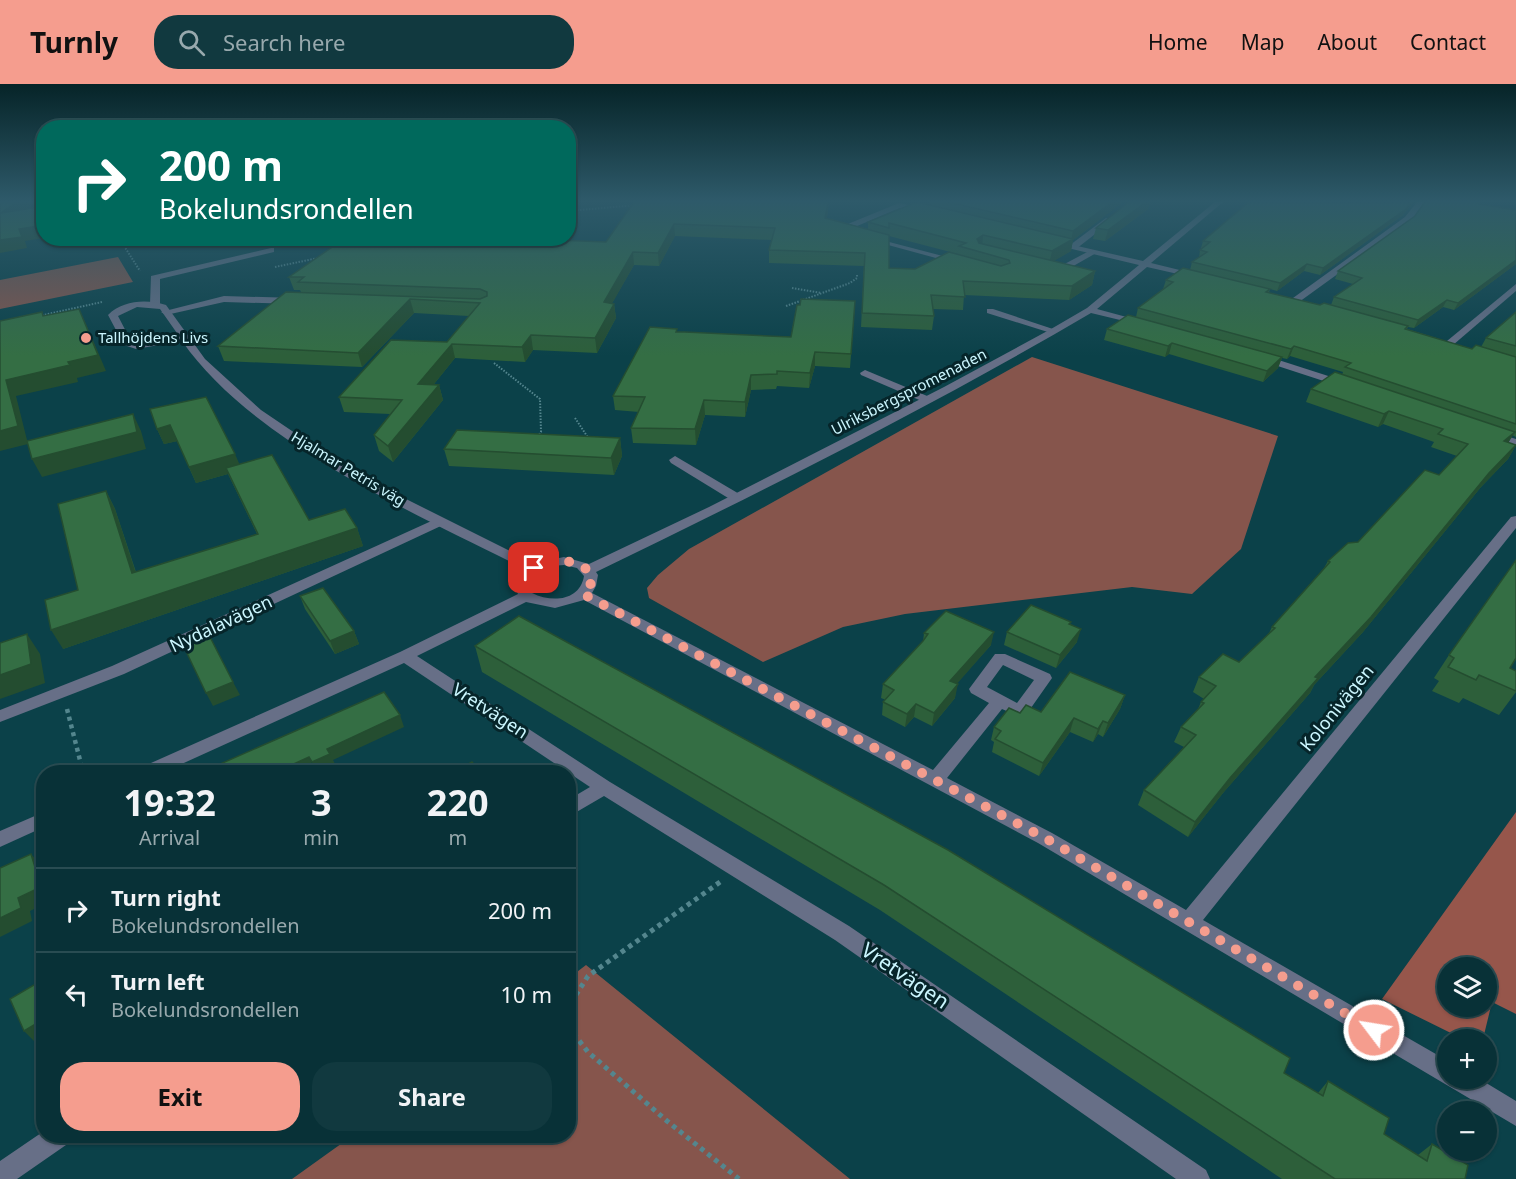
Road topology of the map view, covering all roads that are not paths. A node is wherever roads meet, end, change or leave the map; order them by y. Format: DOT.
graph roads {
  1 [pos="258,253"];
  2 [pos="922,253"];
  3 [pos="1092,253"];
  4 [pos="1099,253"];
  5 [pos="1159,253"];
  6 [pos="1361,253"];
  7 [pos="1146,264"];
  8 [pos="969,266"];
  9 [pos="1036,266"];
  10 [pos="1204,278"];
  11 [pos="1516,287"];
  12 [pos="1285,298"];
  13 [pos="1296,300"];
  14 [pos="310,301"];
  15 [pos="1307,303"];
  16 [pos="155,304"];
  17 [pos="990,310"];
  18 [pos="1090,310"];
  19 [pos="166,312"];
  20 [pos="1155,328"];
  21 [pos="1054,331"];
  22 [pos="183,338"];
  23 [pos="1439,340"];
  24 [pos="1450,343"];
  25 [pos="1461,346"];
  26 [pos="1254,356"];
  27 [pos="865,373"];
  28 [pos="1360,390"];
  29 [pos="928,400"];
  30 [pos="1483,431"];
  31 [pos="1516,443"];
  32 [pos="675,460"];
  33 [pos="737,498"];
  34 [pos="1516,520"];
  35 [pos="438,522"];
  36 [pos="534,568"];
  37 [pos="588,570"];
  38 [pos="583,594"];
  39 [pos="526,596"];
  40 [pos="405,656"];
  41 [pos="999,701"];
  42 [pos="0,716"];
  43 [pos="164,765"];
  44 [pos="571,765"];
  45 [pos="576,769"];
  46 [pos="935,780"];
  47 [pos="604,787"];
  48 [pos="576,805"];
  49 [pos="36,822"];
  50 [pos="0,838"];
  51 [pos="1189,922"];
  52 [pos="1437,1068"];
  53 [pos="1474,1089"];
  54 [pos="1516,1114"];
  55 [pos="47,1143"];
  56 [pos="0,1176"];
  57 [pos="1197,1179"];
  1 -- 16 [label="street"];
  2 -- 8 [label="street"];
  3 -- 9 [label="street"];
  4 -- 7 [label="street"];
  5 -- 7 [label="street, Ulriksbergspromenaden"];
  6 -- 13 [label="street"];
  7 -- 10 [label="street"];
  7 -- 18 [label="street, Ulriksbergspromenaden"];
  11 -- 24 [label="street"];
  12 -- 13 [label="street"];
  13 -- 15 [label="street"];
  14 -- 19 [label="street"];
  16 -- 19 [label="street, Hjalmar Petris väg"];
  16 -- 22 [label="street"];
  17 -- 21 [label="street"];
  18 -- 20 [label="street"];
  18 -- 21 [label="street, Ulriksbergspromenaden"];
  19 -- 22 [label="street, Hjalmar Petris väg"];
  21 -- 29 [label="street, Ulriksbergspromenaden"];
  22 -- 35 [label="street, Hjalmar Petris väg"];
  23 -- 24 [label="street"];
  24 -- 25 [label="street"];
  26 -- 28 [label="street"];
  27 -- 29 [label="street"];
  29 -- 33 [label="street, Ulriksbergspromenaden"];
  30 -- 31 [label="street"];
  32 -- 33 [label="street"];
  33 -- 37 [label="street, Ulriksbergspromenaden"];
  34 -- 51 [label="street, Kolonivägen"];
  35 -- 36 [label="street, Hjalmar Petris väg"];
  35 -- 42 [label="street, Nydalavägen"];
  36 -- 37 [label="street"];
  36 -- 39 [label="street"];
  37 -- 38 [label="street"];
  38 -- 39 [label="street"];
  38 -- 46 [label="street"];
  39 -- 40 [label="street"];
  40 -- 43 [label="street"];
  40 -- 44 [label="street, Vretvägen"];
  41 -- 46 [label="street"];
  45 -- 47 [label="street, Vretvägen"];
  46 -- 51 [label="street"];
  47 -- 48 [label="street"];
  47 -- 57 [label="street, Vretvägen"];
  49 -- 50 [label="street"];
  51 -- 52 [label="street"];
  53 -- 54 [label="street"];
  55 -- 56 [label="street"];
}
